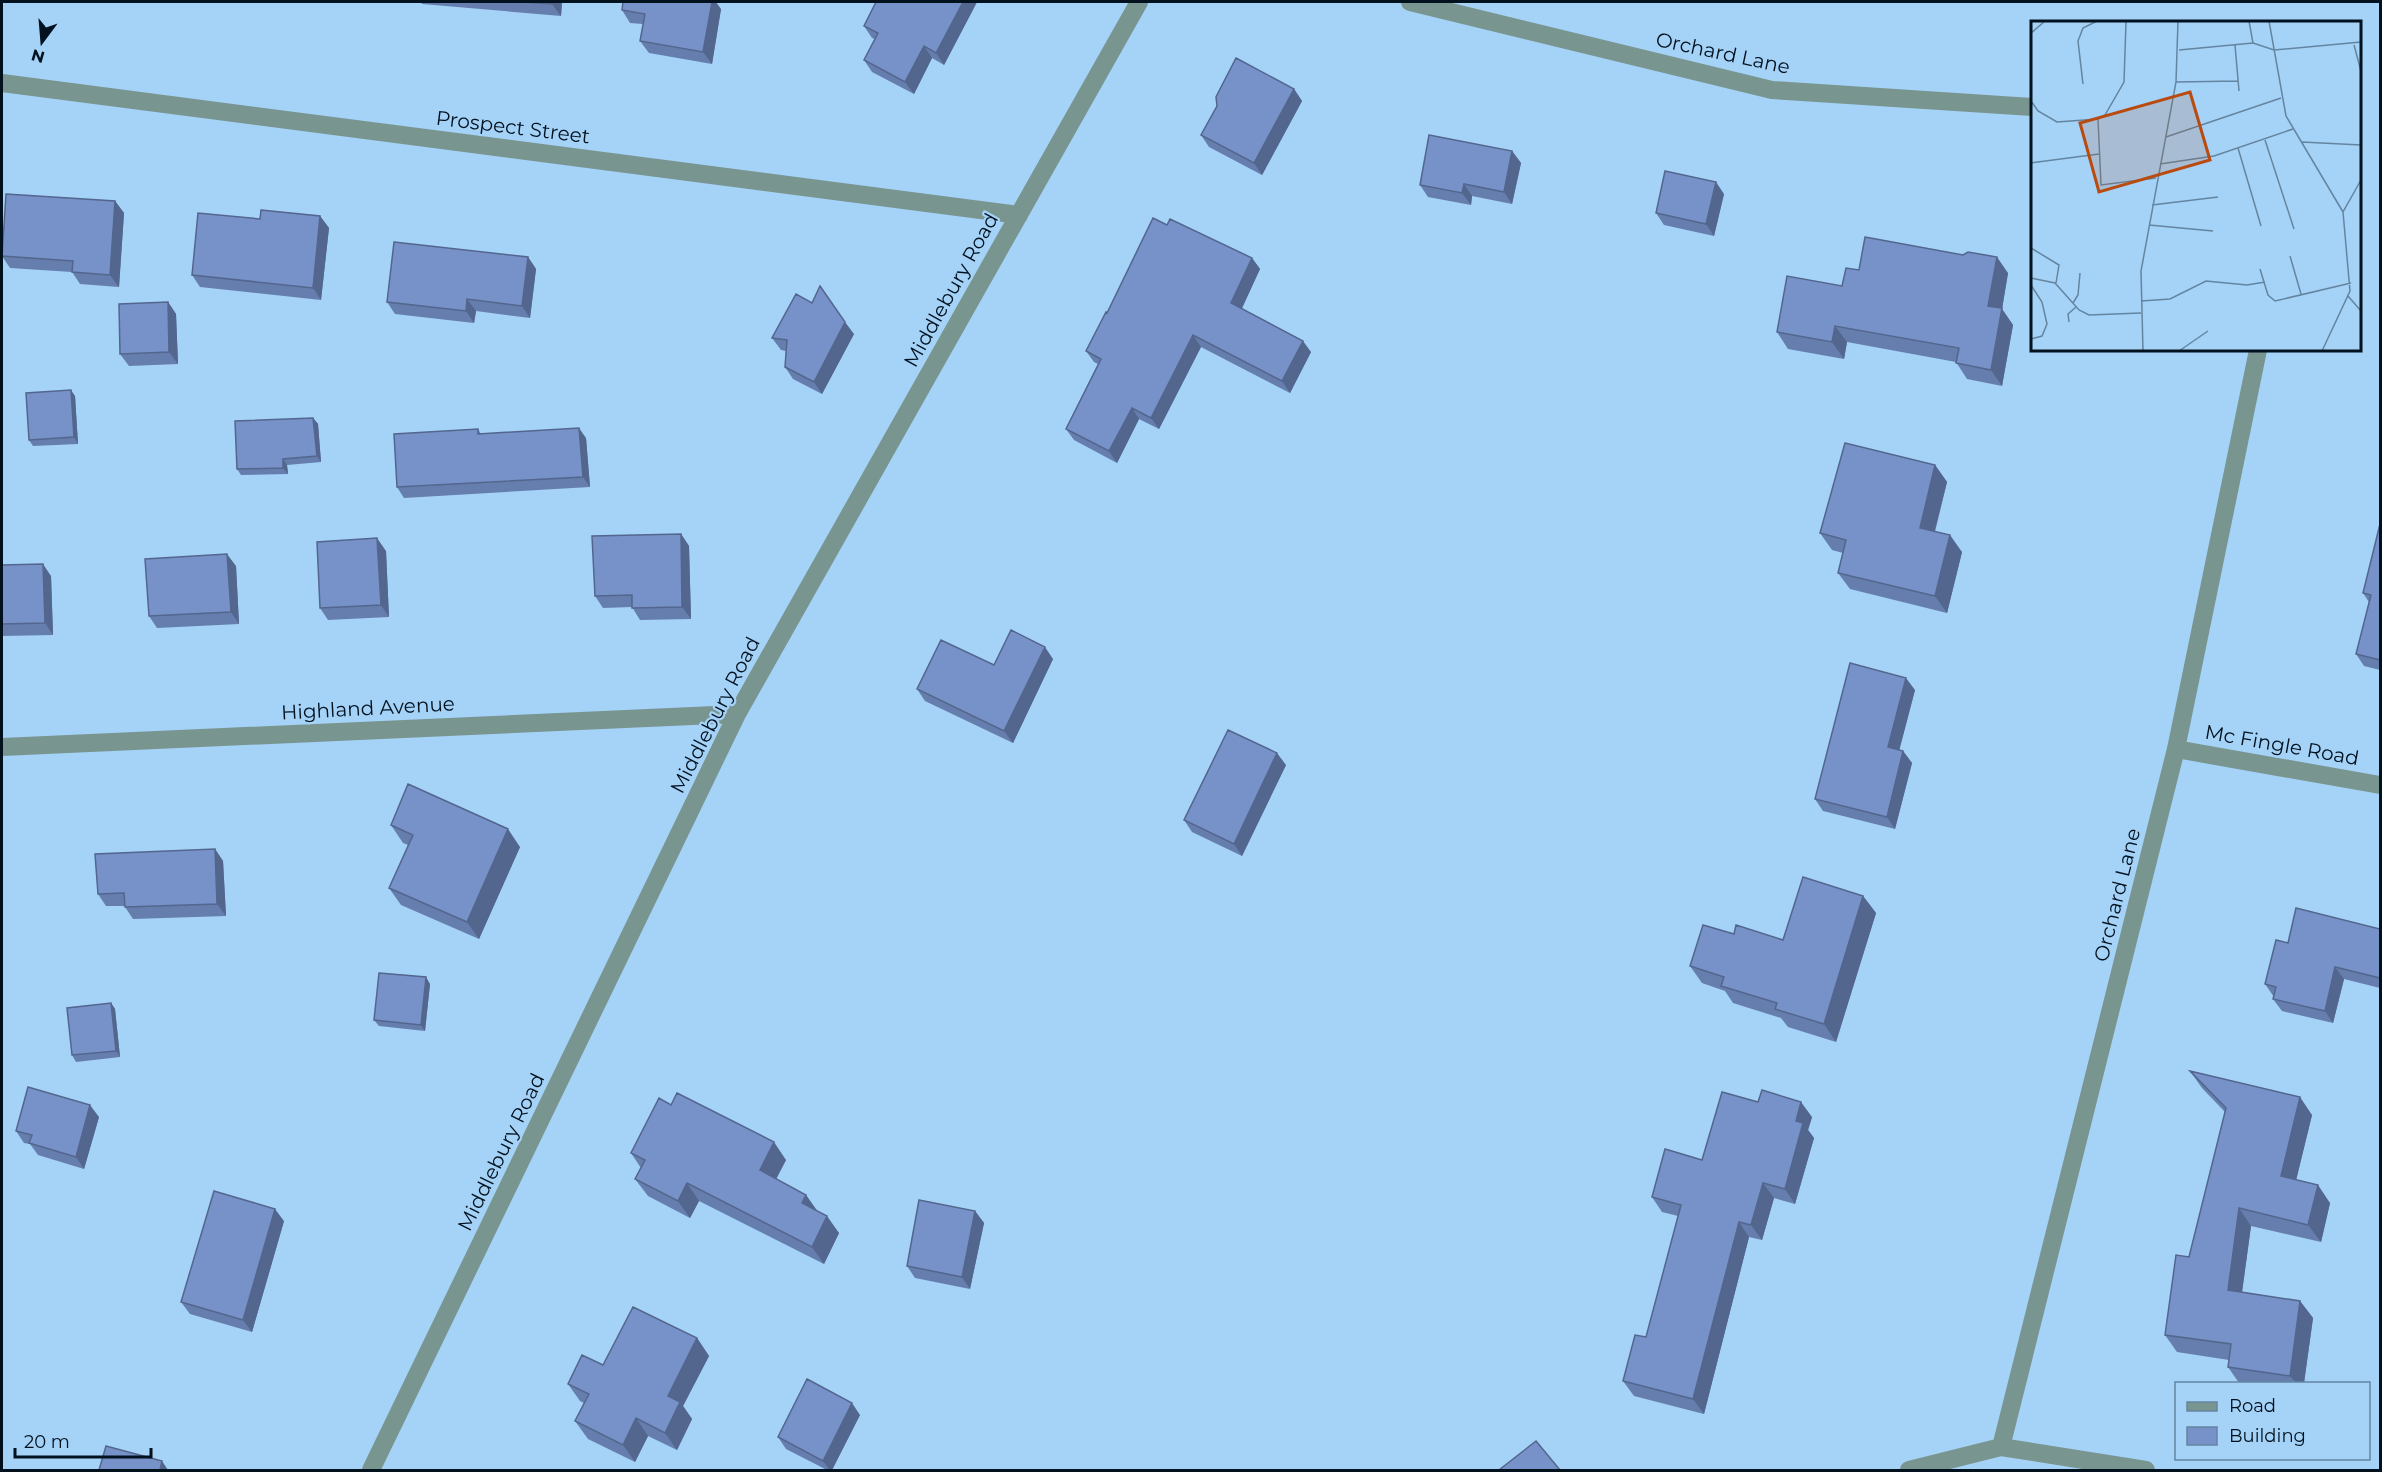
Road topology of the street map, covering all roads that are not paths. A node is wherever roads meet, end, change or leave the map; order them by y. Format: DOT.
graph roads {
  1 [pos="1139,2"];
  2 [pos="1410,2"];
  3 [pos="2,83"];
  4 [pos="2031,107"];
  5 [pos="1019,215"];
  6 [pos="2258,351"];
  7 [pos="737,714"];
  8 [pos="2,747"];
  9 [pos="2176,749"];
  10 [pos="2380,785"];
  11 [pos="2001,1447"];
  12 [pos="371,1470"];
  13 [pos="1909,1470"];
  14 [pos="2146,1470"];
  1 -- 5 [label="street, Middlebury Road"];
  2 -- 4 [label="street, Orchard Lane"];
  3 -- 5 [label="street, Prospect Street"];
  5 -- 7 [label="street, Middlebury Road"];
  6 -- 9 [label="street, Orchard Lane"];
  7 -- 8 [label="street, Highland Avenue"];
  7 -- 12 [label="street, Middlebury Road"];
  9 -- 10 [label="street, Mc Fingle Road"];
  9 -- 11 [label="street, Orchard Lane"];
  11 -- 13 [label="street"];
  11 -- 14 [label="street"];
}
